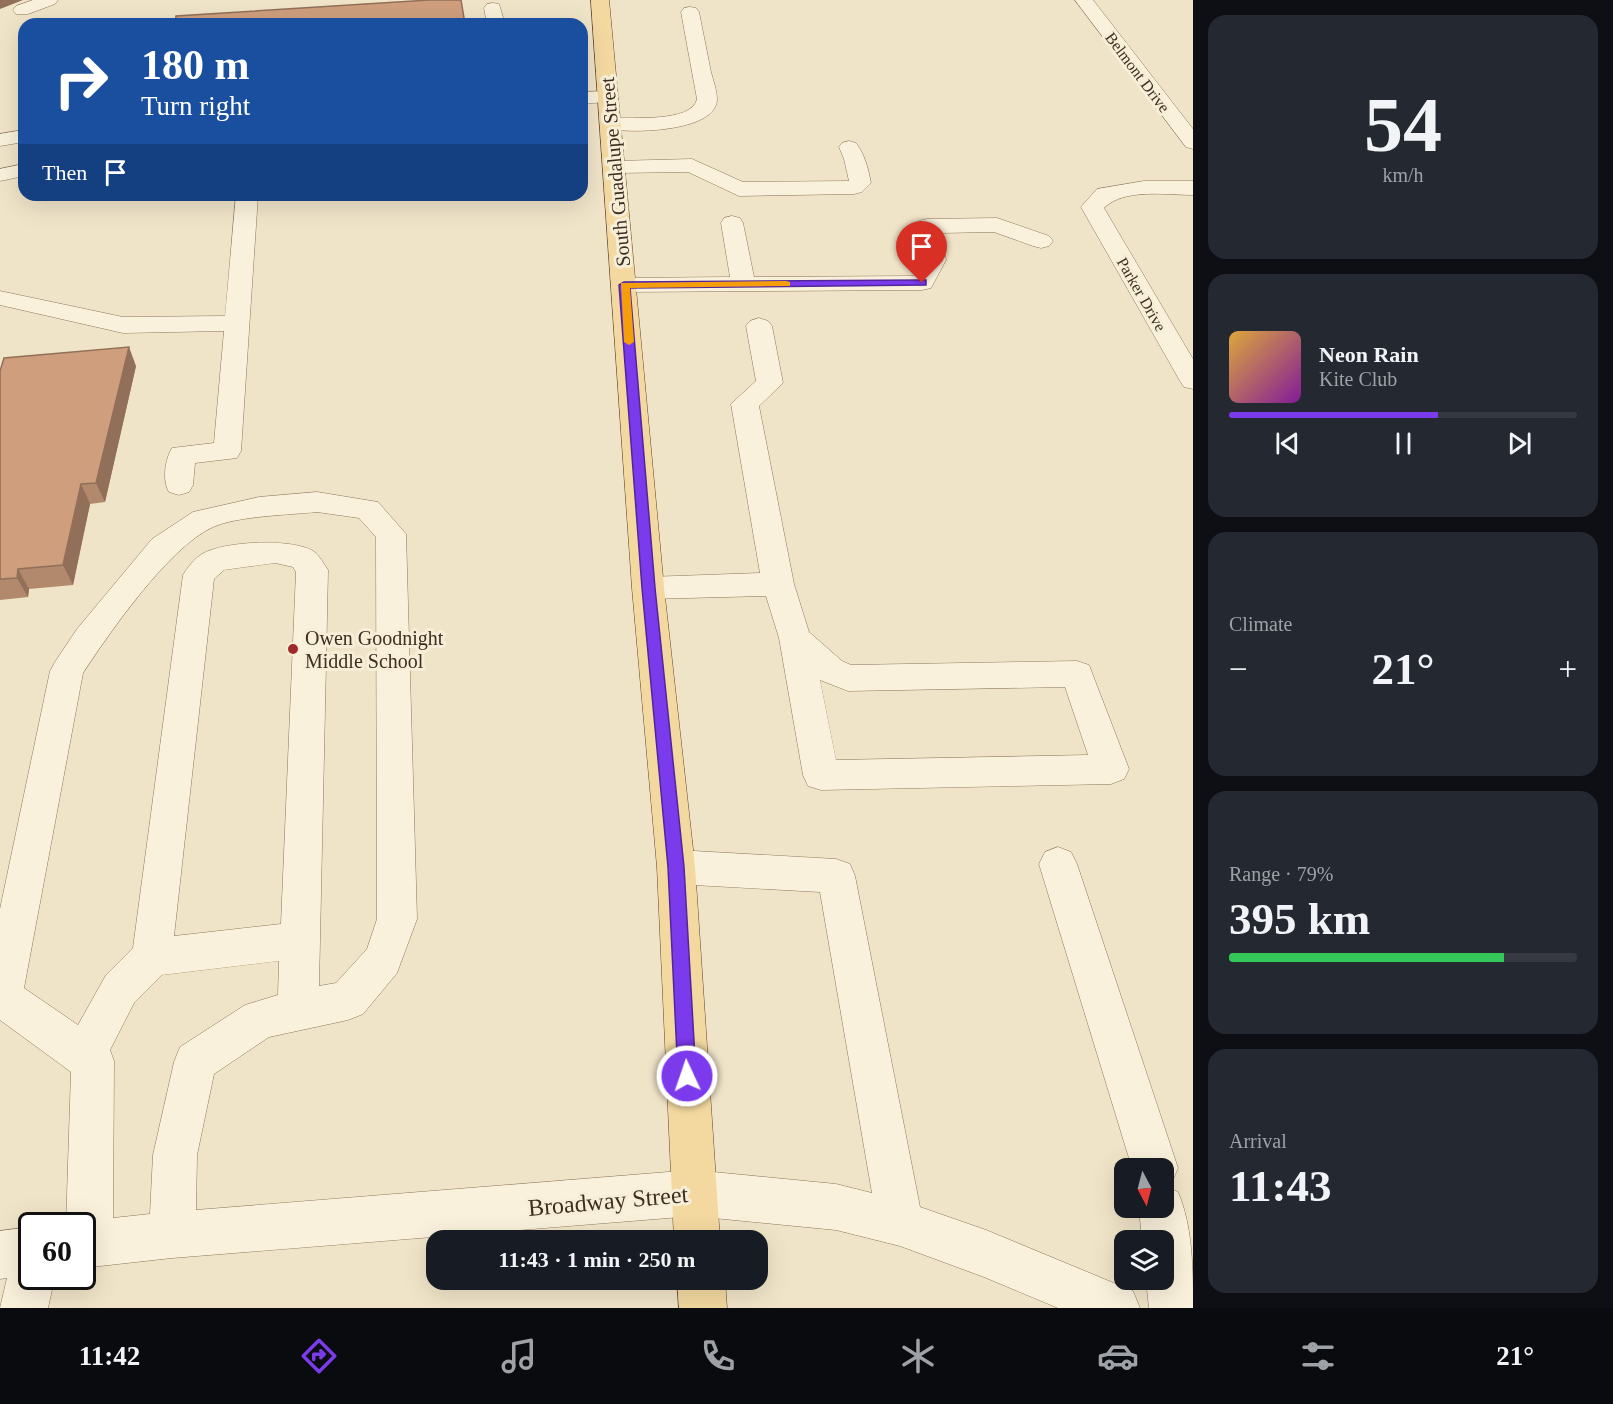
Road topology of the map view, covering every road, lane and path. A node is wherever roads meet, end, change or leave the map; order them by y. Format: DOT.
graph roads {
  1 [pos="49,0"];
  2 [pos="600,0"];
  3 [pos="1084,0"];
  4 [pos="21,10"];
  5 [pos="690,12"];
  6 [pos="601,106"];
  7 [pos="18,137"];
  8 [pos="0,140"];
  9 [pos="1193,143"];
  10 [pos="849,147"];
  11 [pos="615,167"];
  12 [pos="18,171"];
  13 [pos="0,175"];
  14 [pos="1193,188"];
  15 [pos="247,201"];
  16 [pos="732,223"];
  17 [pos="1041,241"];
  18 [pos="743,284"];
  19 [pos="624,285"];
  20 [pos="0,298"];
  21 [pos="237,323"];
  22 [pos="759,327"];
  23 [pos="1191,373"];
  24 [pos="179,485"];
  25 [pos="778,584"];
  26 [pos="648,588"];
  27 [pos="795,638"];
  28 [pos="1058,864"];
  29 [pos="676,867"];
  30 [pos="301,940"];
  31 [pos="152,957"];
  32 [pos="298,1012"];
  33 [pos="84,1056"];
  34 [pos="1152,1158"];
  35 [pos="693,1193"];
  36 [pos="87,1212"];
  37 [pos="1163,1218"];
  38 [pos="900,1222"];
  39 [pos="696,1230"];
  40 [pos="172,1235"];
  41 [pos="96,1244"];
  42 [pos="18,1253"];
  43 [pos="0,1255"];
  44 [pos="28,1290"];
  45 [pos="702,1290"];
  46 [pos="24,1308"];
  47 [pos="703,1308"];
  48 [pos="1116,1308"];
  49 [pos="1173,1308"];
  1 -- 4 [label="street"];
  2 -- 6 [label="main road, South Guadalupe Street"];
  3 -- 9 [label="street, Belmont Drive"];
  5 -- 6 [label="street"];
  6 -- 11 [label="main road, South Guadalupe Street"];
  7 -- 8 [label="street"];
  10 -- 11 [label="street"];
  11 -- 19 [label="main road, South Guadalupe Street"];
  12 -- 13 [label="street"];
  14 -- 23 [label="street, Parker Drive"];
  15 -- 21 [label="street"];
  16 -- 18 [label="street"];
  17 -- 18 [label="street"];
  18 -- 19 [label="street"];
  19 -- 26 [label="main road, South Guadalupe Street"];
  20 -- 21 [label="street"];
  21 -- 24 [label="street"];
  22 -- 25 [label="street"];
  25 -- 26 [label="street"];
  25 -- 27 [label="street"];
  26 -- 29 [label="main road, South Guadalupe Street"];
  27 -- 27 [label="street"];
  28 -- 34 [label="street"];
  29 -- 35 [label="main road, South Guadalupe Street"];
  29 -- 38 [label="street"];
  30 -- 31 [label="street"];
  30 -- 31 [label="street"];
  30 -- 32 [label="street"];
  31 -- 33 [label="street"];
  32 -- 33 [label="street"];
  32 -- 40 [label="street"];
  33 -- 36 [label="street"];
  35 -- 38 [label="street, Broadway Street"];
  35 -- 39 [label="main road, South Guadalupe Street"];
  35 -- 40 [label="street, Broadway Street"];
  37 -- 49 [label="street"];
  38 -- 48 [label="street, Broadway Street"];
  40 -- 41 [label="street, Broadway Street"];
  42 -- 43 [label="street"];
  44 -- 46 [label="street"];
  45 -- 47 [label="main road"];
}
